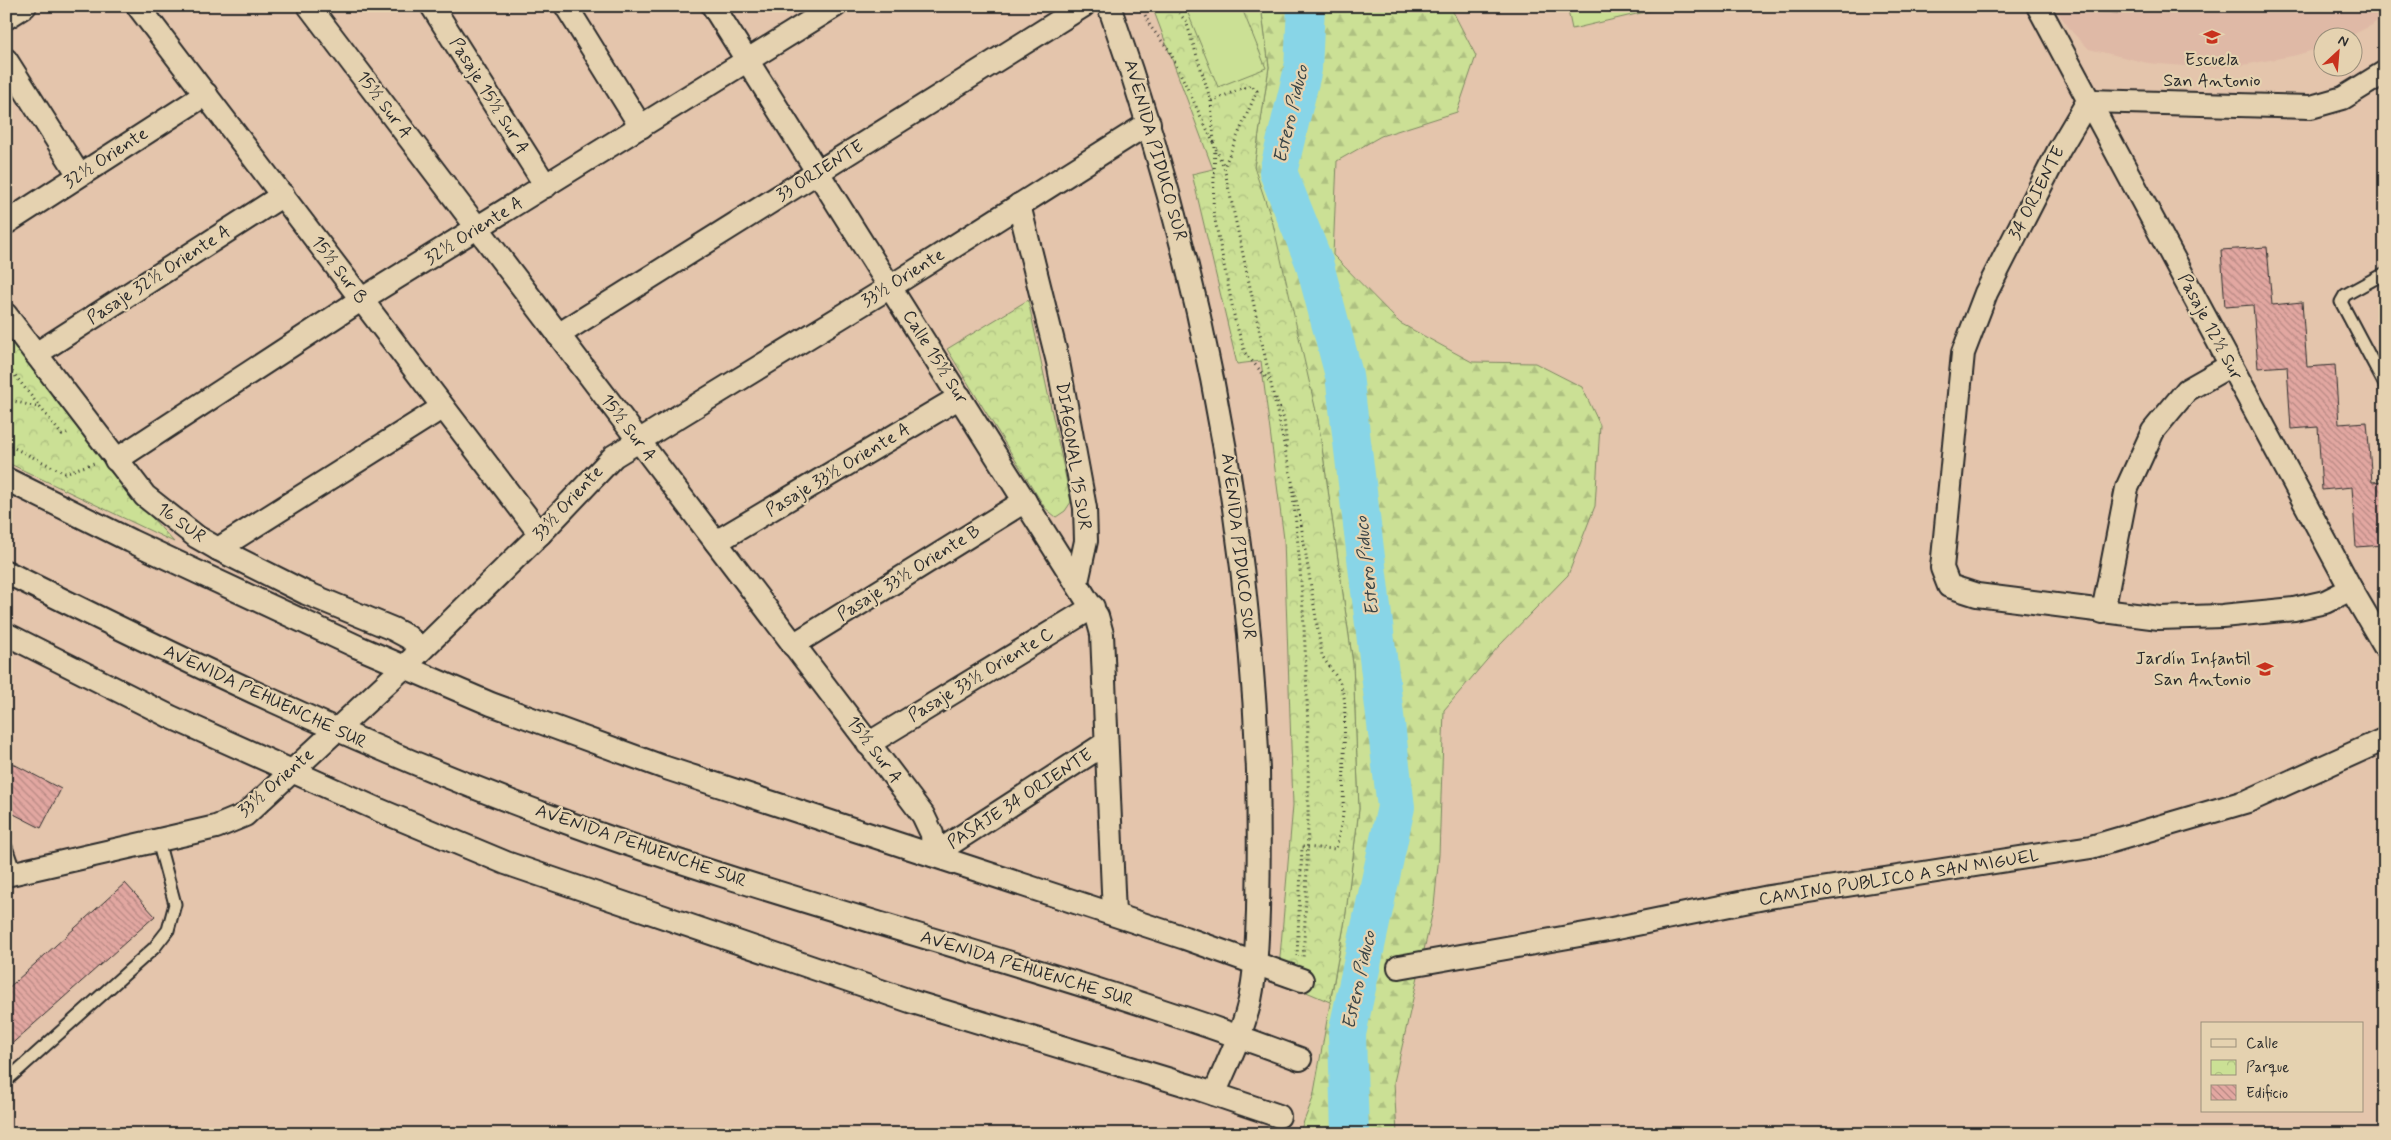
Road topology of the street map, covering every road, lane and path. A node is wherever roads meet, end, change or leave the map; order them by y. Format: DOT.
graph roads {
  1 [pos="25,6"];
  2 [pos="138,6"];
  3 [pos="309,6"];
  4 [pos="432,6"];
  5 [pos="566,6"];
  6 [pos="713,6"];
  7 [pos="835,6"];
  8 [pos="1083,6"];
  9 [pos="1109,6"];
  10 [pos="1141,6"];
  11 [pos="1172,6"];
  12 [pos="2038,6"];
  13 [pos="6,18"];
  14 [pos="6,60"];
  15 [pos="748,62"];
  16 [pos="2385,72"];
  17 [pos="206,94"];
  18 [pos="1211,101"];
  19 [pos="2088,101"];
  20 [pos="1149,123"];
  21 [pos="641,127"];
  22 [pos="1215,146"];
  23 [pos="1224,168"];
  24 [pos="818,172"];
  25 [pos="79,175"];
  26 [pos="546,186"];
  27 [pos="283,195"];
  28 [pos="1019,205"];
  29 [pos="6,223"];
  30 [pos="477,229"];
  31 [pos="2385,273"];
  32 [pos="890,287"];
  33 [pos="362,299"];
  34 [pos="6,315"];
  35 [pos="558,335"];
  36 [pos="36,354"];
  37 [pos="6,364"];
  38 [pos="2231,365"];
  39 [pos="1271,383"];
  40 [pos="2385,385"];
  41 [pos="960,397"];
  42 [pos="6,399"];
  43 [pos="443,407"];
  44 [pos="41,408"];
  45 [pos="74,430"];
  46 [pos="639,442"];
  47 [pos="6,444"];
  48 [pos="115,459"];
  49 [pos="1289,467"];
  50 [pos="6,479"];
  51 [pos="1026,501"];
  52 [pos="540,534"];
  53 [pos="716,542"];
  54 [pos="218,549"];
  55 [pos="6,572"];
  56 [pos="1077,582"];
  57 [pos="2351,589"];
  58 [pos="1093,607"];
  59 [pos="2102,612"];
  60 [pos="6,634"];
  61 [pos="793,645"];
  62 [pos="2385,646"];
  63 [pos="422,649"];
  64 [pos="404,667"];
  65 [pos="335,730"];
  66 [pos="2385,739"];
  67 [pos="1106,743"];
  68 [pos="868,744"];
  69 [pos="293,771"];
  70 [pos="158,841"];
  71 [pos="6,846"];
  72 [pos="1307,847"];
  73 [pos="933,855"];
  74 [pos="11,874"];
  75 [pos="1114,914"];
  76 [pos="1256,963"];
  77 [pos="1399,967"];
  78 [pos="1299,979"];
  79 [pos="1238,1036"];
  80 [pos="1300,1059"];
  81 [pos="6,1081"];
  82 [pos="1214,1094"];
  83 [pos="1279,1116"];
  1 -- 13 [label="street"];
  2 -- 17 [label="street, 15½ Sur B"];
  3 -- 30 [label="street, 15½ Sur A"];
  4 -- 26 [label="street, Pasaje 15½ Sur A"];
  5 -- 21 [label="street"];
  6 -- 15 [label="street, Calle 15½ Sur"];
  7 -- 15 [label="street, 32½ Oriente A"];
  8 -- 24 [label="street, 33 ORIENTE"];
  9 -- 20 [label="street, AVENIDA PIDUCO SUR"];
  10 -- 22 [label="path"];
  11 -- 18 [label="path"];
  12 -- 19 [label="street, Pasaje 12½ Sur"];
  14 -- 25 [label="street"];
  15 -- 21 [label="street, 32½ Oriente A"];
  15 -- 24 [label="street, Calle 15½ Sur"];
  16 -- 19 [label="street"];
  17 -- 25 [label="street, 32½ Oriente"];
  17 -- 27 [label="street, 15½ Sur B"];
  18 -- 22 [label="path"];
  18 -- 23 [label="path"];
  19 -- 38 [label="street, Pasaje 12½ Sur"];
  19 -- 59 [label="street, 34 ORIENTE"];
  20 -- 28 [label="street, 33½ Oriente"];
  20 -- 76 [label="street, AVENIDA PIDUCO SUR"];
  21 -- 26 [label="street, 32½ Oriente A"];
  22 -- 23 [label="path"];
  22 -- 39 [label="path"];
  23 -- 39 [label="path"];
  24 -- 32 [label="street, Calle 15½ Sur"];
  24 -- 35 [label="street, 33 ORIENTE"];
  25 -- 29 [label="street, 32½ Oriente"];
  26 -- 30 [label="street, 32½ Oriente A"];
  27 -- 33 [label="street, 15½ Sur B"];
  27 -- 36 [label="street, Pasaje 32½ Oriente A"];
  28 -- 32 [label="street, 33½ Oriente"];
  28 -- 56 [label="street, DIAGONAL 15 SUR"];
  30 -- 33 [label="street, 32½ Oriente A"];
  30 -- 35 [label="street, 15½ Sur A"];
  31 -- 40 [label="lane"];
  32 -- 41 [label="street, Calle 15½ Sur"];
  32 -- 46 [label="street, 33½ Oriente"];
  33 -- 43 [label="street, 15½ Sur B"];
  33 -- 48 [label="street, 32½ Oriente A"];
  34 -- 36 [label="street, 16 SUR"];
  35 -- 46 [label="street, 15½ Sur A"];
  36 -- 48 [label="street, 16 SUR"];
  37 -- 44 [label="path"];
  38 -- 57 [label="street, Pasaje 12½ Sur"];
  38 -- 59 [label="street"];
  39 -- 49 [label="path"];
  41 -- 51 [label="street, Calle 15½ Sur"];
  41 -- 53 [label="street, Pasaje 33½ Oriente A"];
  42 -- 44 [label="path"];
  43 -- 52 [label="street, 15½ Sur B"];
  43 -- 54 [label="street"];
  44 -- 45 [label="path"];
  46 -- 52 [label="street, 33½ Oriente"];
  46 -- 53 [label="street, 15½ Sur A"];
  47 -- 48 [label="path"];
  48 -- 54 [label="street, 16 SUR"];
  49 -- 72 [label="path"];
  49 -- 72 [label="path"];
  50 -- 64 [label="street"];
  51 -- 56 [label="street, Calle 15½ Sur"];
  51 -- 61 [label="street, Pasaje 33½ Oriente B"];
  52 -- 63 [label="street, 33½ Oriente"];
  53 -- 61 [label="street, 15½ Sur A"];
  54 -- 63 [label="street, 16 SUR"];
  55 -- 65 [label="street, AVENIDA PEHUENCHE SUR"];
  56 -- 58 [label="street"];
  57 -- 59 [label="street"];
  57 -- 62 [label="street, Pasaje 12½ Sur"];
  58 -- 67 [label="street"];
  58 -- 68 [label="street, Pasaje 33½ Oriente C"];
  60 -- 69 [label="street"];
  61 -- 68 [label="street, 15½ Sur A"];
  63 -- 64 [label="street, 33½ Oriente"];
  64 -- 65 [label="street, 33½ Oriente"];
  64 -- 73 [label="street"];
  65 -- 69 [label="street, 33½ Oriente"];
  65 -- 79 [label="street, AVENIDA PEHUENCHE SUR"];
  66 -- 77 [label="street, CAMINO PUBLICO A SAN MIGUEL"];
  67 -- 73 [label="street, PASAJE 34 ORIENTE"];
  67 -- 75 [label="street"];
  68 -- 73 [label="street, 15½ Sur A"];
  69 -- 70 [label="street, 33½ Oriente"];
  69 -- 82 [label="street"];
  70 -- 74 [label="street, 33½ Oriente"];
  70 -- 81 [label="lane"];
  71 -- 74 [label="lane"];
  72 -- 78 [label="path"];
  72 -- 78 [label="path"];
  73 -- 75 [label="street"];
  75 -- 76 [label="street"];
  76 -- 78 [label="street"];
  76 -- 79 [label="street, AVENIDA PIDUCO SUR"];
  79 -- 80 [label="street, AVENIDA PEHUENCHE SUR"];
  79 -- 82 [label="street, AVENIDA PIDUCO SUR"];
  82 -- 83 [label="street"];
}
